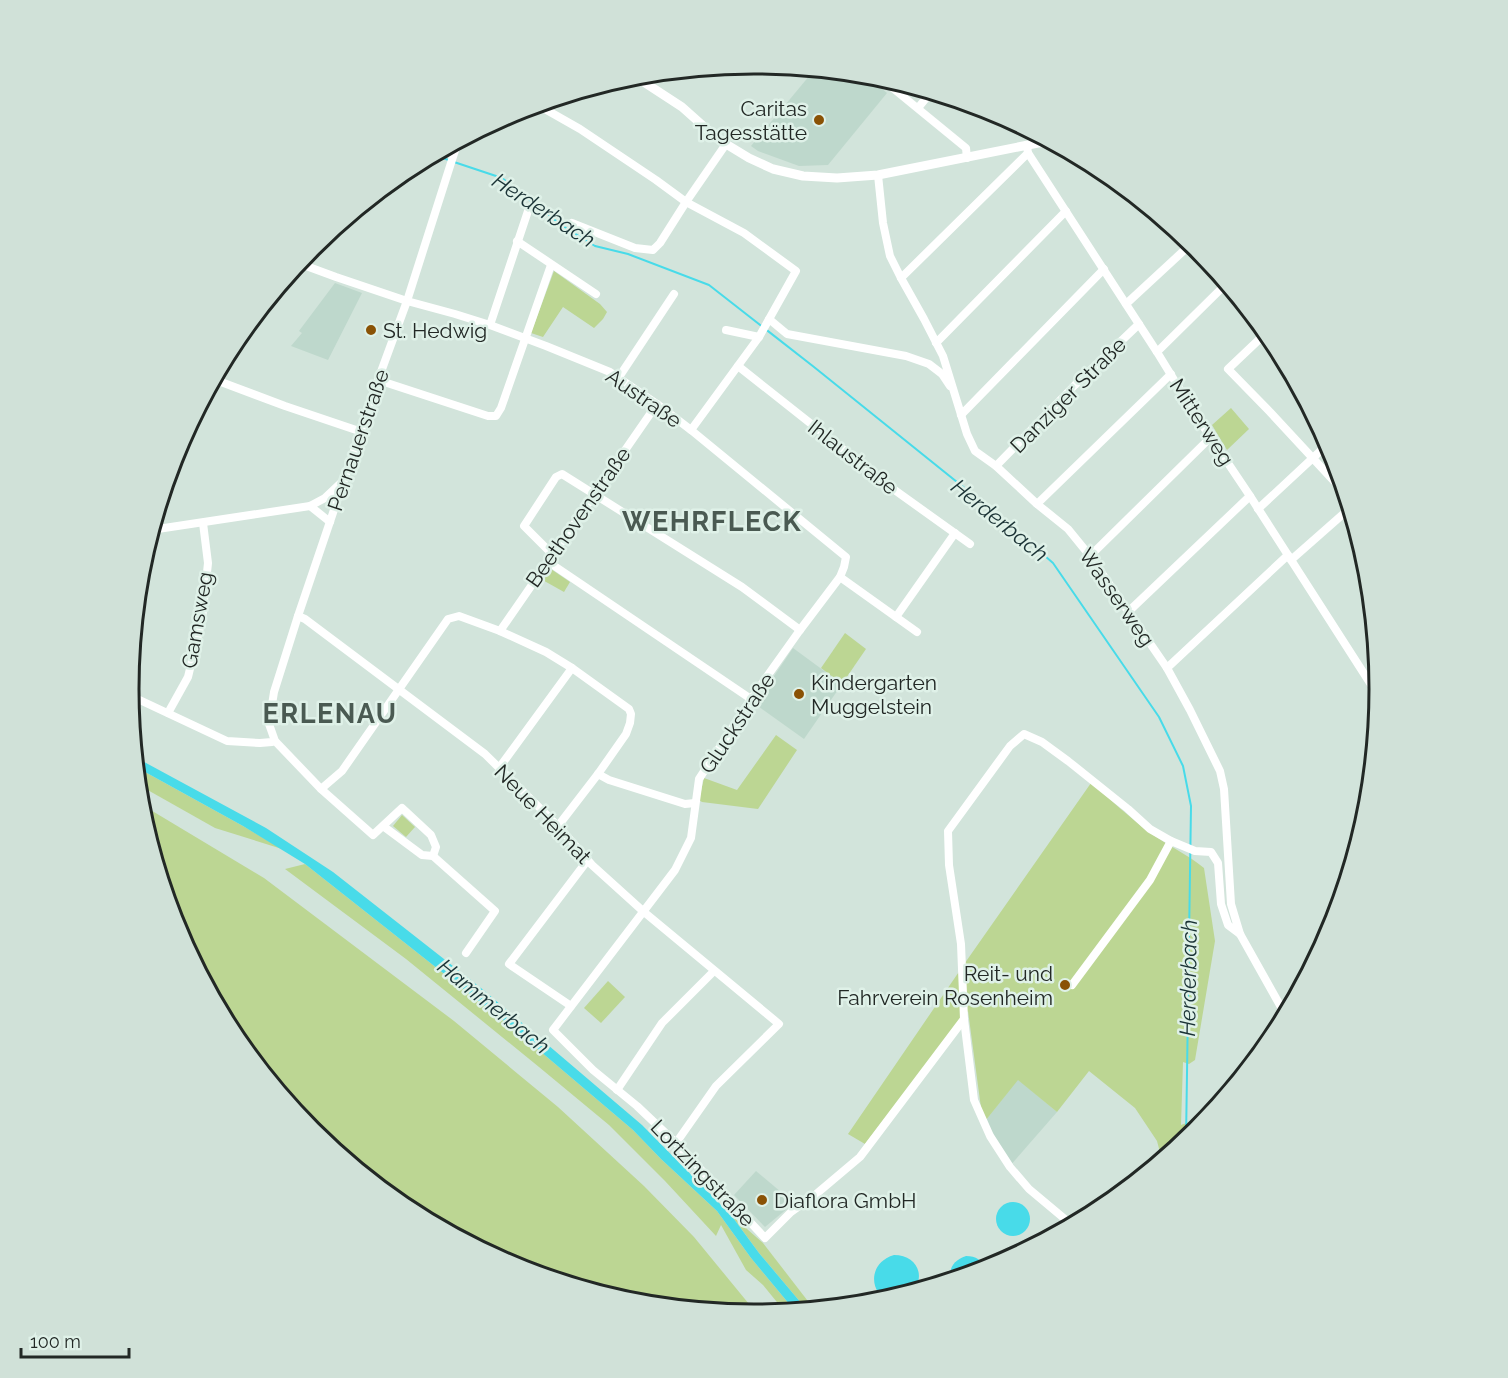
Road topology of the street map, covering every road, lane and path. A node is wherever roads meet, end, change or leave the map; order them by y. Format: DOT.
graph roads {
  1 [pos="646,83"];
  2 [pos="895,90"];
  3 [pos="926,98"];
  4 [pos="918,108"];
  5 [pos="546,110"];
  6 [pos="1038,143"];
  7 [pos="726,144"];
  8 [pos="1027,150"];
  9 [pos="455,151"];
  10 [pos="967,158"];
  11 [pos="878,175"];
  12 [pos="686,202"];
  13 [pos="528,211"];
  14 [pos="1066,211"];
  15 [pos="572,223"];
  16 [pos="518,241"];
  17 [pos="1185,250"];
  18 [pos="552,265"];
  19 [pos="307,266"];
  20 [pos="1104,269"];
  21 [pos="901,278"];
  22 [pos="1221,288"];
  23 [pos="596,294"];
  24 [pos="674,294"];
  25 [pos="407,301"];
  26 [pos="1126,304"];
  27 [pos="769,319"];
  28 [pos="1139,324"];
  29 [pos="490,326"];
  30 [pos="726,330"];
  31 [pos="759,337"];
  32 [pos="525,339"];
  33 [pos="1260,339"];
  34 [pos="936,343"];
  35 [pos="1157,352"];
  36 [pos="738,366"];
  37 [pos="1171,374"];
  38 [pos="619,377"];
  39 [pos="378,380"];
  40 [pos="221,382"];
  41 [pos="955,392"];
  42 [pos="657,404"];
  43 [pos="961,415"];
  44 [pos="691,430"];
  45 [pos="362,432"];
  46 [pos="1210,438"];
  47 [pos="1322,450"];
  48 [pos="1312,459"];
  49 [pos="996,466"];
  50 [pos="345,480"];
  51 [pos="1333,481"];
  52 [pos="594,494"];
  53 [pos="1250,496"];
  54 [pos="1037,504"];
  55 [pos="310,506"];
  56 [pos="1258,509"];
  57 [pos="1344,513"];
  58 [pos="330,522"];
  59 [pos="203,523"];
  60 [pos="159,529"];
  61 [pos="955,533"];
  62 [pos="970,544"];
  63 [pos="552,554"];
  64 [pos="1090,556"];
  65 [pos="1289,558"];
  66 [pos="547,561"];
  67 [pos="840,577"];
  68 [pos="1128,612"];
  69 [pos="298,616"];
  70 [pos="896,618"];
  71 [pos="800,630"];
  72 [pos="500,631"];
  73 [pos="917,633"];
  74 [pos="572,668"];
  75 [pos="1167,668"];
  76 [pos="1370,683"];
  77 [pos="399,691"];
  78 [pos="751,699"];
  79 [pos="139,700"];
  80 [pos="168,713"];
  81 [pos="275,741"];
  82 [pos="499,768"];
  83 [pos="598,774"];
  84 [pos="321,789"];
  85 [pos="695,803"];
  86 [pos="382,826"];
  87 [pos="558,826"];
  88 [pos="1171,841"];
  89 [pos="433,856"];
  90 [pos="587,861"];
  91 [pos="644,912"];
  92 [pos="1240,934"];
  93 [pos="466,953"];
  94 [pos="714,971"];
  95 [pos="1072,985"];
  96 [pos="571,1006"];
  97 [pos="1281,1007"];
  98 [pos="964,1019"];
  99 [pos="552,1030"];
  100 [pos="617,1090"];
  101 [pos="676,1143"];
  102 [pos="1066,1220"];
  1 -- 7 [label="street"];
  2 -- 4 [label="street"];
  3 -- 4 [label="street"];
  4 -- 10 [label="street"];
  5 -- 12 [label="street"];
  6 -- 8 [label="street"];
  7 -- 11 [label="street"];
  7 -- 12 [label="street"];
  8 -- 10 [label="street"];
  8 -- 14 [label="street, Mitterweg"];
  8 -- 21 [label="street"];
  9 -- 25 [label="street, Pernauerstraße"];
  10 -- 11 [label="street"];
  11 -- 21 [label="street, Wasserweg"];
  12 -- 15 [label="street"];
  12 -- 27 [label="street"];
  13 -- 16 [label="street"];
  14 -- 20 [label="street, Mitterweg"];
  14 -- 34 [label="street"];
  16 -- 18 [label="street"];
  16 -- 29 [label="street"];
  17 -- 26 [label="street"];
  18 -- 23 [label="street"];
  18 -- 32 [label="street"];
  19 -- 25 [label="street, Austraße"];
  20 -- 26 [label="street, Mitterweg"];
  20 -- 43 [label="street"];
  21 -- 34 [label="street, Wasserweg"];
  22 -- 35 [label="street"];
  24 -- 38 [label="street"];
  25 -- 29 [label="street, Austraße"];
  25 -- 39 [label="street, Pernauerstraße"];
  26 -- 28 [label="street, Mitterweg"];
  27 -- 31 [label="street"];
  27 -- 41 [label="street"];
  28 -- 35 [label="street, Mitterweg"];
  28 -- 49 [label="street, Danziger Straße"];
  29 -- 32 [label="street, Austraße"];
  30 -- 31 [label="street"];
  31 -- 36 [label="street"];
  32 -- 38 [label="street, Austraße"];
  32 -- 39 [label="street"];
  33 -- 48 [label="street"];
  34 -- 41 [label="street, Wasserweg"];
  35 -- 37 [label="street, Mitterweg"];
  36 -- 44 [label="street"];
  36 -- 61 [label="street, Ihlaustraße"];
  37 -- 46 [label="street, Mitterweg"];
  37 -- 54 [label="street"];
  38 -- 42 [label="street, Austraße"];
  39 -- 45 [label="street, Pernauerstraße"];
  40 -- 45 [label="street"];
  41 -- 43 [label="street, Wasserweg"];
  42 -- 44 [label="street, Austraße"];
  42 -- 52 [label="street, Beethovenstraße"];
  43 -- 49 [label="street, Wasserweg"];
  44 -- 67 [label="street, Austraße"];
  45 -- 50 [label="street, Pernauerstraße"];
  46 -- 53 [label="street, Mitterweg"];
  46 -- 64 [label="street"];
  47 -- 48 [label="street"];
  48 -- 51 [label="street"];
  48 -- 56 [label="street"];
  49 -- 54 [label="street, Wasserweg"];
  50 -- 55 [label="street"];
  50 -- 58 [label="street, Pernauerstraße"];
  52 -- 63 [label="street, Beethovenstraße"];
  52 -- 63 [label="street"];
  52 -- 71 [label="street"];
  53 -- 56 [label="street, Mitterweg"];
  53 -- 68 [label="street"];
  54 -- 64 [label="street, Wasserweg"];
  55 -- 58 [label="street"];
  55 -- 59 [label="street"];
  56 -- 65 [label="street, Mitterweg"];
  57 -- 65 [label="street"];
  58 -- 69 [label="street, Pernauerstraße"];
  59 -- 60 [label="street"];
  59 -- 80 [label="street, Gamsweg"];
  61 -- 62 [label="street, Ihlaustraße"];
  61 -- 70 [label="street"];
  63 -- 66 [label="street, Beethovenstraße"];
  64 -- 68 [label="street, Wasserweg"];
  65 -- 75 [label="street"];
  65 -- 76 [label="street, Mitterweg"];
  66 -- 72 [label="street, Beethovenstraße"];
  66 -- 78 [label="street"];
  67 -- 70 [label="street"];
  67 -- 71 [label="street, Gluckstraße"];
  68 -- 75 [label="street, Wasserweg"];
  69 -- 77 [label="street, Neue Heimat"];
  69 -- 81 [label="street, Pernauerstraße"];
  70 -- 73 [label="street"];
  71 -- 78 [label="street, Gluckstraße"];
  72 -- 74 [label="street"];
  72 -- 77 [label="street"];
  74 -- 82 [label="street"];
  74 -- 83 [label="street"];
  75 -- 92 [label="street, Wasserweg"];
  77 -- 82 [label="street, Neue Heimat"];
  77 -- 84 [label="street"];
  78 -- 85 [label="street, Gluckstraße"];
  79 -- 80 [label="street"];
  80 -- 81 [label="street"];
  81 -- 84 [label="street"];
  82 -- 87 [label="street, Neue Heimat"];
  83 -- 85 [label="street"];
  83 -- 87 [label="street"];
  84 -- 86 [label="street"];
  85 -- 91 [label="street, Gluckstraße"];
  86 -- 89 [label="street"];
  86 -- 89 [label="street"];
  87 -- 90 [label="street, Neue Heimat"];
  88 -- 92 [label="street"];
  88 -- 95 [label="street"];
  88 -- 98 [label="street"];
  89 -- 93 [label="street"];
  90 -- 91 [label="street, Neue Heimat"];
  90 -- 96 [label="street"];
  91 -- 94 [label="street, Neue Heimat"];
  91 -- 96 [label="street, Gluckstraße"];
  92 -- 97 [label="street"];
  94 -- 100 [label="street"];
  94 -- 101 [label="street, Neue Heimat"];
  96 -- 99 [label="street, Gluckstraße"];
  98 -- 101 [label="street, Lortzingstraße"];
  98 -- 102 [label="street"];
  99 -- 100 [label="street, Lortzingstraße"];
  100 -- 101 [label="street, Lortzingstraße"];
}
